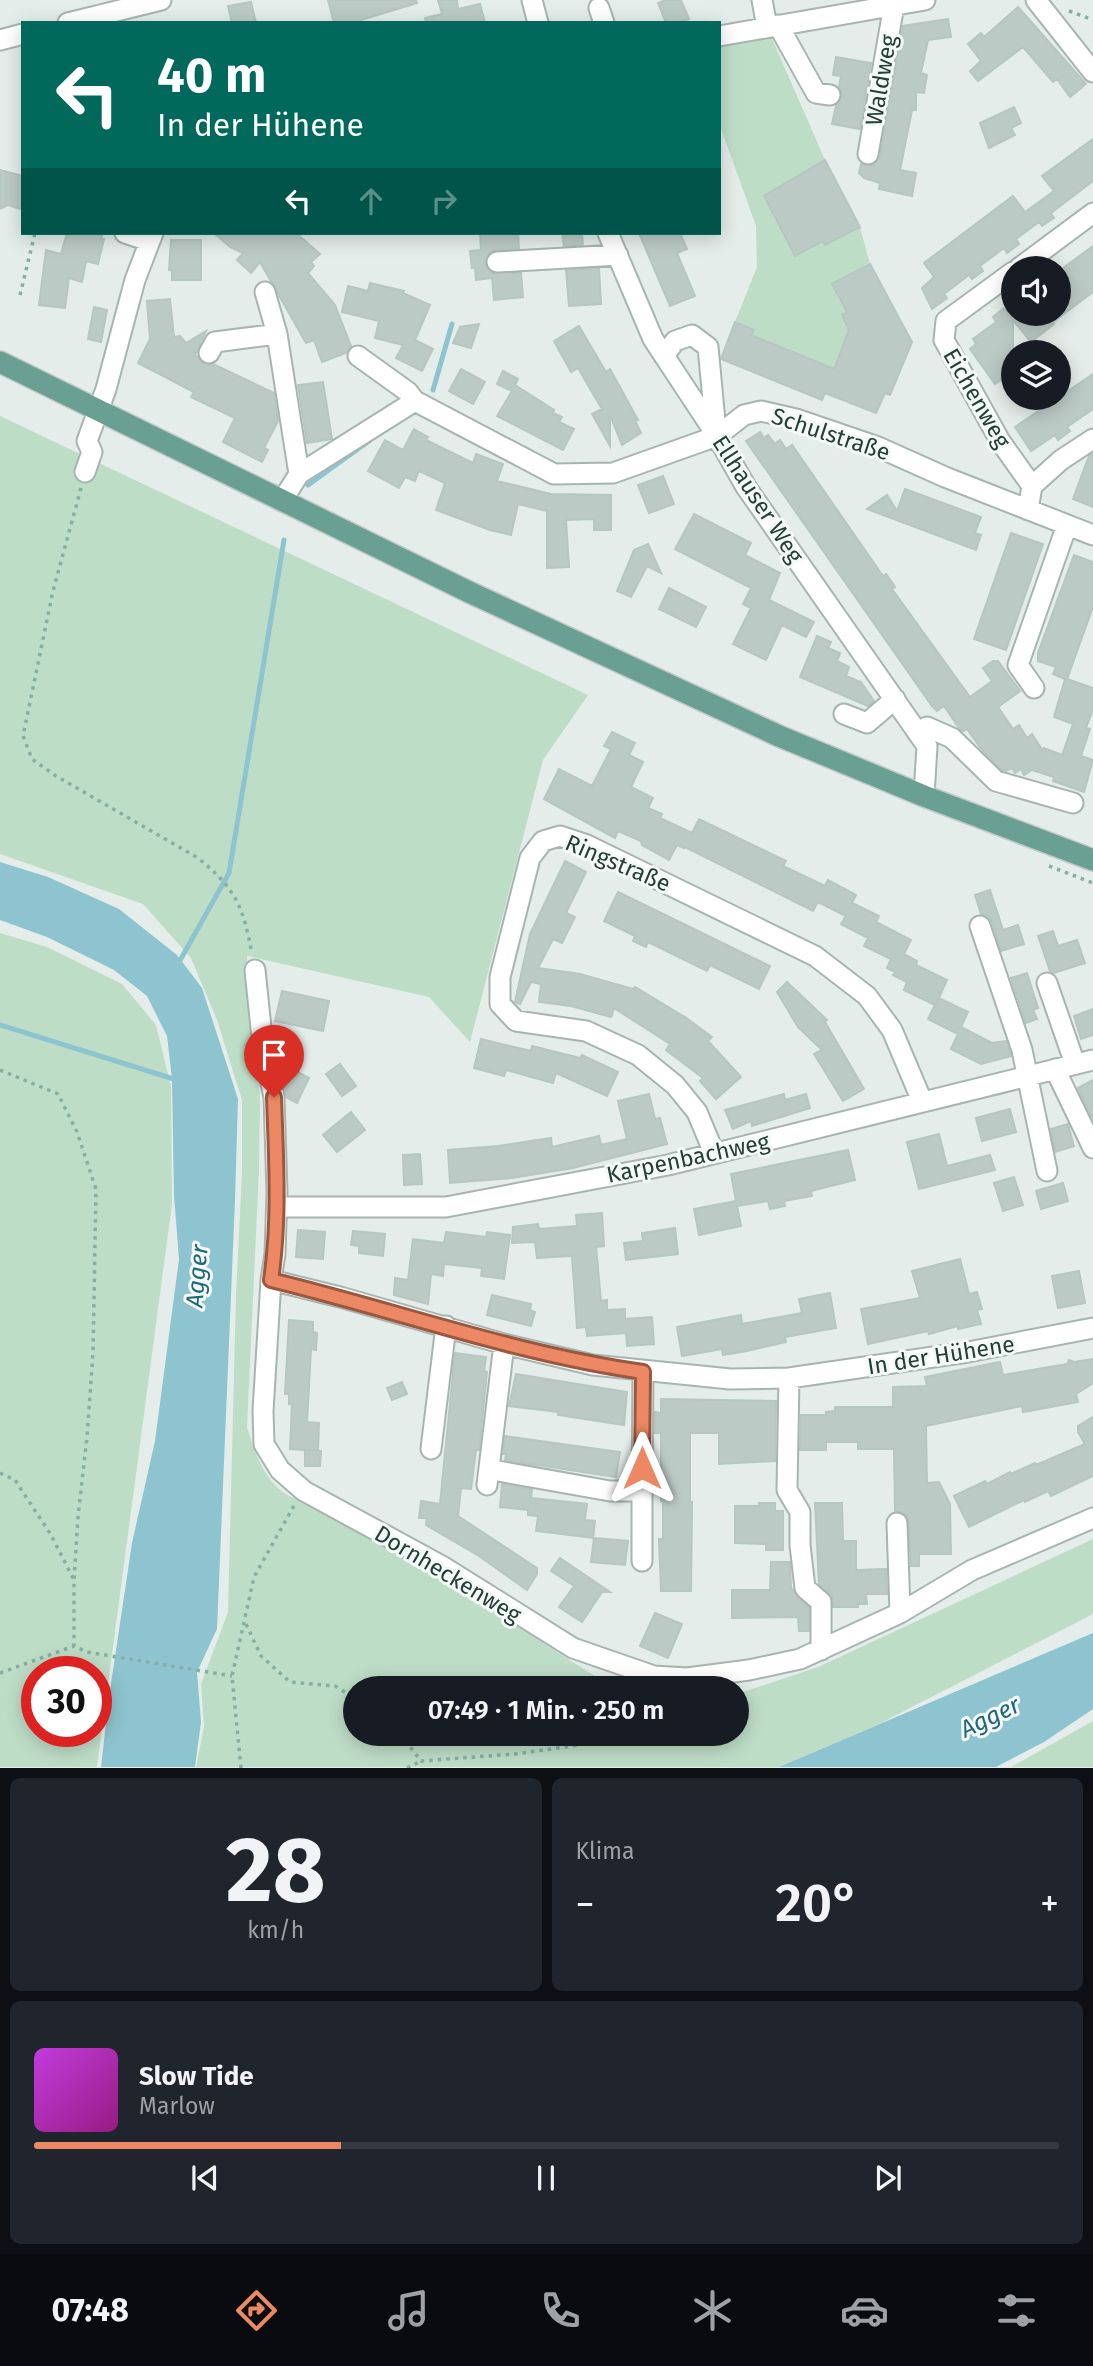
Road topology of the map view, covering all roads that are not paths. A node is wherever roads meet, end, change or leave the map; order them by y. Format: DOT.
graph roads {
  1 [pos="162,0"];
  2 [pos="532,0"];
  3 [pos="762,0"];
  4 [pos="925,0"];
  5 [pos="1036,0"];
  6 [pos="894,5"];
  7 [pos="76,21"];
  8 [pos="537,21"];
  9 [pos="772,26"];
  10 [pos="21,35"];
  11 [pos="721,36"];
  12 [pos="0,40"];
  13 [pos="1093,72"];
  14 [pos="830,95"];
  15 [pos="868,154"];
  16 [pos="1093,214"];
  17 [pos="609,235"];
  18 [pos="151,237"];
  19 [pos="618,255"];
  20 [pos="1035,256"];
  21 [pos="497,262"];
  22 [pos="1001,281"];
  23 [pos="265,292"];
  24 [pos="277,334"];
  25 [pos="209,353"];
  26 [pos="358,356"];
  27 [pos="664,356"];
  28 [pos="0,362"];
  29 [pos="415,401"];
  30 [pos="98,411"];
  31 [pos="717,436"];
  32 [pos="1093,439"];
  33 [pos="85,472"];
  34 [pos="299,474"];
  35 [pos="1032,486"];
  36 [pos="282,501"];
  37 [pos="1028,510"];
  38 [pos="1067,525"];
  39 [pos="1093,536"];
  40 [pos="1034,688"];
  41 [pos="895,699"];
  42 [pos="844,714"];
  43 [pos="917,732"];
  44 [pos="924,796"];
  45 [pos="1073,803"];
  46 [pos="1093,860"];
  47 [pos="980,926"];
  48 [pos="255,970"];
  49 [pos="1047,983"];
  50 [pos="1084,1062"];
  51 [pos="1055,1069"];
  52 [pos="1027,1076"];
  53 [pos="922,1101"];
  54 [pos="1093,1148"];
  55 [pos="714,1153"];
  56 [pos="1047,1171"];
  57 [pos="276,1207"];
  58 [pos="271,1280"];
  59 [pos="446,1326"];
  60 [pos="1093,1328"];
  61 [pos="504,1344"];
  62 [pos="643,1372"];
  63 [pos="789,1378"];
  64 [pos="431,1449"];
  65 [pos="642,1492"];
  66 [pos="1093,1518"];
  67 [pos="897,1523"];
  68 [pos="642,1560"];
  69 [pos="900,1613"];
  70 [pos="821,1650"];
  1 -- 7 [label="street"];
  2 -- 8 [label="street"];
  3 -- 9 [label="street"];
  4 -- 6 [label="street, Waldweg"];
  5 -- 13 [label="street"];
  6 -- 9 [label="street, Waldweg"];
  6 -- 15 [label="street, Waldweg"];
  9 -- 11 [label="street, Waldweg"];
  9 -- 14 [label="street"];
  10 -- 12 [label="street"];
  16 -- 20 [label="street"];
  17 -- 19 [label="street, Ellhauser Weg"];
  18 -- 30 [label="street"];
  19 -- 21 [label="street"];
  19 -- 27 [label="street, Ellhauser Weg"];
  22 -- 35 [label="street, Eichenweg"];
  23 -- 24 [label="street"];
  24 -- 25 [label="street"];
  24 -- 34 [label="street"];
  26 -- 29 [label="street, Schulstraße"];
  27 -- 31 [label="street, Ellhauser Weg"];
  27 -- 31 [label="street"];
  28 -- 30 [label="main road"];
  29 -- 31 [label="street, Schulstraße"];
  29 -- 34 [label="street"];
  30 -- 33 [label="street"];
  30 -- 36 [label="main road"];
  31 -- 37 [label="street, Schulstraße"];
  31 -- 41 [label="street, Ellhauser Weg"];
  32 -- 35 [label="street"];
  34 -- 36 [label="street"];
  35 -- 37 [label="street"];
  36 -- 44 [label="main road"];
  37 -- 38 [label="street, Schulstraße"];
  38 -- 39 [label="street, Schulstraße"];
  38 -- 40 [label="street"];
  41 -- 42 [label="street"];
  41 -- 43 [label="street, Ellhauser Weg"];
  43 -- 44 [label="street, Ellhauser Weg"];
  43 -- 45 [label="street"];
  44 -- 46 [label="main road"];
  47 -- 52 [label="street"];
  48 -- 57 [label="street, Dornheckenweg"];
  49 -- 50 [label="street"];
  50 -- 51 [label="street, Karpenbachweg"];
  51 -- 52 [label="street, Karpenbachweg"];
  51 -- 54 [label="street"];
  52 -- 53 [label="street, Karpenbachweg"];
  52 -- 56 [label="street"];
  53 -- 55 [label="street, Karpenbachweg"];
  53 -- 55 [label="street, Ringstraße"];
  55 -- 57 [label="street, Karpenbachweg"];
  57 -- 58 [label="street, Dornheckenweg"];
  58 -- 59 [label="street, In der Hühene"];
  58 -- 70 [label="street, Dornheckenweg"];
  59 -- 61 [label="street, In der Hühene"];
  59 -- 64 [label="street"];
  60 -- 63 [label="street, In der Hühene"];
  61 -- 62 [label="street, In der Hühene"];
  61 -- 65 [label="street"];
  62 -- 63 [label="street, In der Hühene"];
  62 -- 65 [label="street"];
  63 -- 70 [label="street"];
  65 -- 68 [label="street"];
  66 -- 69 [label="street, Dornheckenweg"];
  67 -- 69 [label="street"];
  69 -- 70 [label="street, Dornheckenweg"];
}
